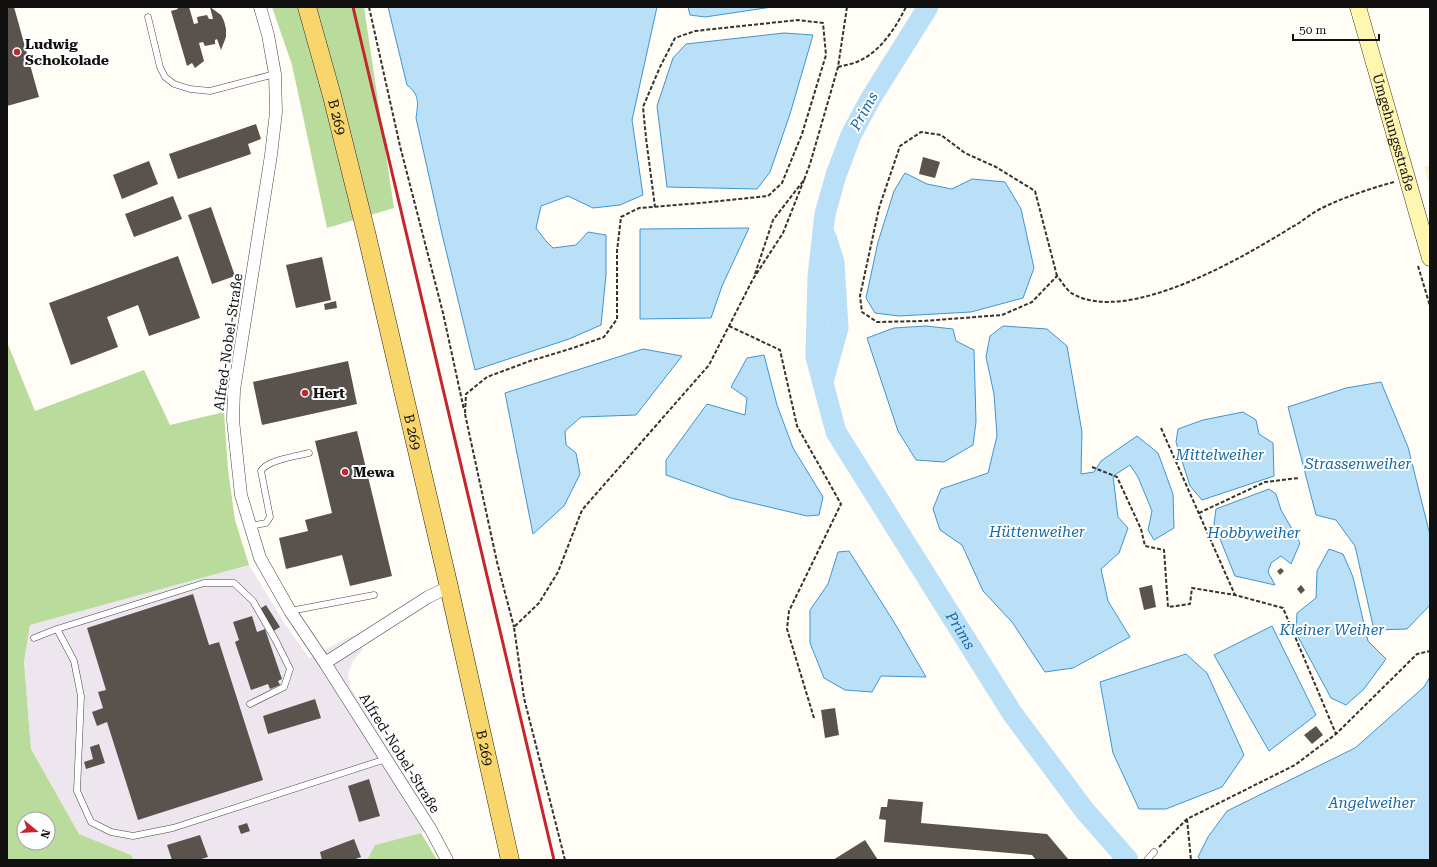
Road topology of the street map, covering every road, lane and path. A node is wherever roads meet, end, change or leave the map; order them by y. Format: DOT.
graph roads {
  1 [pos="260,7"];
  2 [pos="307,7"];
  3 [pos="369,7"];
  4 [pos="847,7"];
  5 [pos="906,7"];
  6 [pos="1358,7"];
  7 [pos="148,17"];
  8 [pos="838,67"];
  9 [pos="275,74"];
  10 [pos="1407,178"];
  11 [pos="804,180"];
  12 [pos="655,207"];
  13 [pos="1430,258"];
  14 [pos="1057,276"];
  15 [pos="753,279"];
  16 [pos="729,326"];
  17 [pos="465,414"];
  18 [pos="1161,428"];
  19 [pos="309,453"];
  20 [pos="1092,467"];
  21 [pos="1299,478"];
  22 [pos="1199,513"];
  23 [pos="250,526"];
  24 [pos="449,587"];
  25 [pos="374,595"];
  26 [pos="1235,595"];
  27 [pos="290,610"];
  28 [pos="514,627"];
  29 [pos="57,629"];
  30 [pos="34,638"];
  31 [pos="1430,651"];
  32 [pos="325,663"];
  33 [pos="250,704"];
  34 [pos="814,718"];
  35 [pos="1336,734"];
  36 [pos="386,759"];
  37 [pos="1187,819"];
  38 [pos="1154,852"];
  39 [pos="447,860"];
  40 [pos="510,860"];
  41 [pos="565,860"];
  42 [pos="1147,860"];
  43 [pos="1191,860"];
  1 -- 9 [label="street, Alfred-Nobel-Straße"];
  2 -- 24 [label="main road, B 269 / B 269"];
  3 -- 17 [label="path"];
  4 -- 8 [label="path"];
  5 -- 8 [label="path"];
  6 -- 10 [label="main road, Umgehungsstraße"];
  7 -- 9 [label="lane"];
  8 -- 11 [label="path"];
  9 -- 23 [label="street, Alfred-Nobel-Straße"];
  10 -- 13 [label="main road, Umgehungsstraße"];
  10 -- 14 [label="path"];
  11 -- 15 [label="path"];
  11 -- 15 [label="path"];
  12 -- 12 [label="path"];
  12 -- 17 [label="path"];
  14 -- 14 [label="path"];
  15 -- 16 [label="path"];
  16 -- 28 [label="path"];
  16 -- 34 [label="path"];
  17 -- 28 [label="path"];
  18 -- 22 [label="path"];
  19 -- 23 [label="lane"];
  20 -- 26 [label="path"];
  21 -- 22 [label="path"];
  22 -- 26 [label="path"];
  23 -- 27 [label="street, Alfred-Nobel-Straße"];
  24 -- 32 [label="street"];
  24 -- 40 [label="main road, B 269 / B 269"];
  25 -- 27 [label="lane"];
  26 -- 35 [label="path"];
  27 -- 32 [label="street, Alfred-Nobel-Straße"];
  28 -- 41 [label="path"];
  29 -- 30 [label="lane"];
  29 -- 33 [label="lane"];
  29 -- 36 [label="lane"];
  31 -- 35 [label="path"];
  32 -- 36 [label="street, Alfred-Nobel-Straße"];
  35 -- 37 [label="path"];
  36 -- 39 [label="street, Alfred-Nobel-Straße"];
  37 -- 38 [label="path"];
  37 -- 43 [label="path"];
  38 -- 42 [label="lane"];
}
